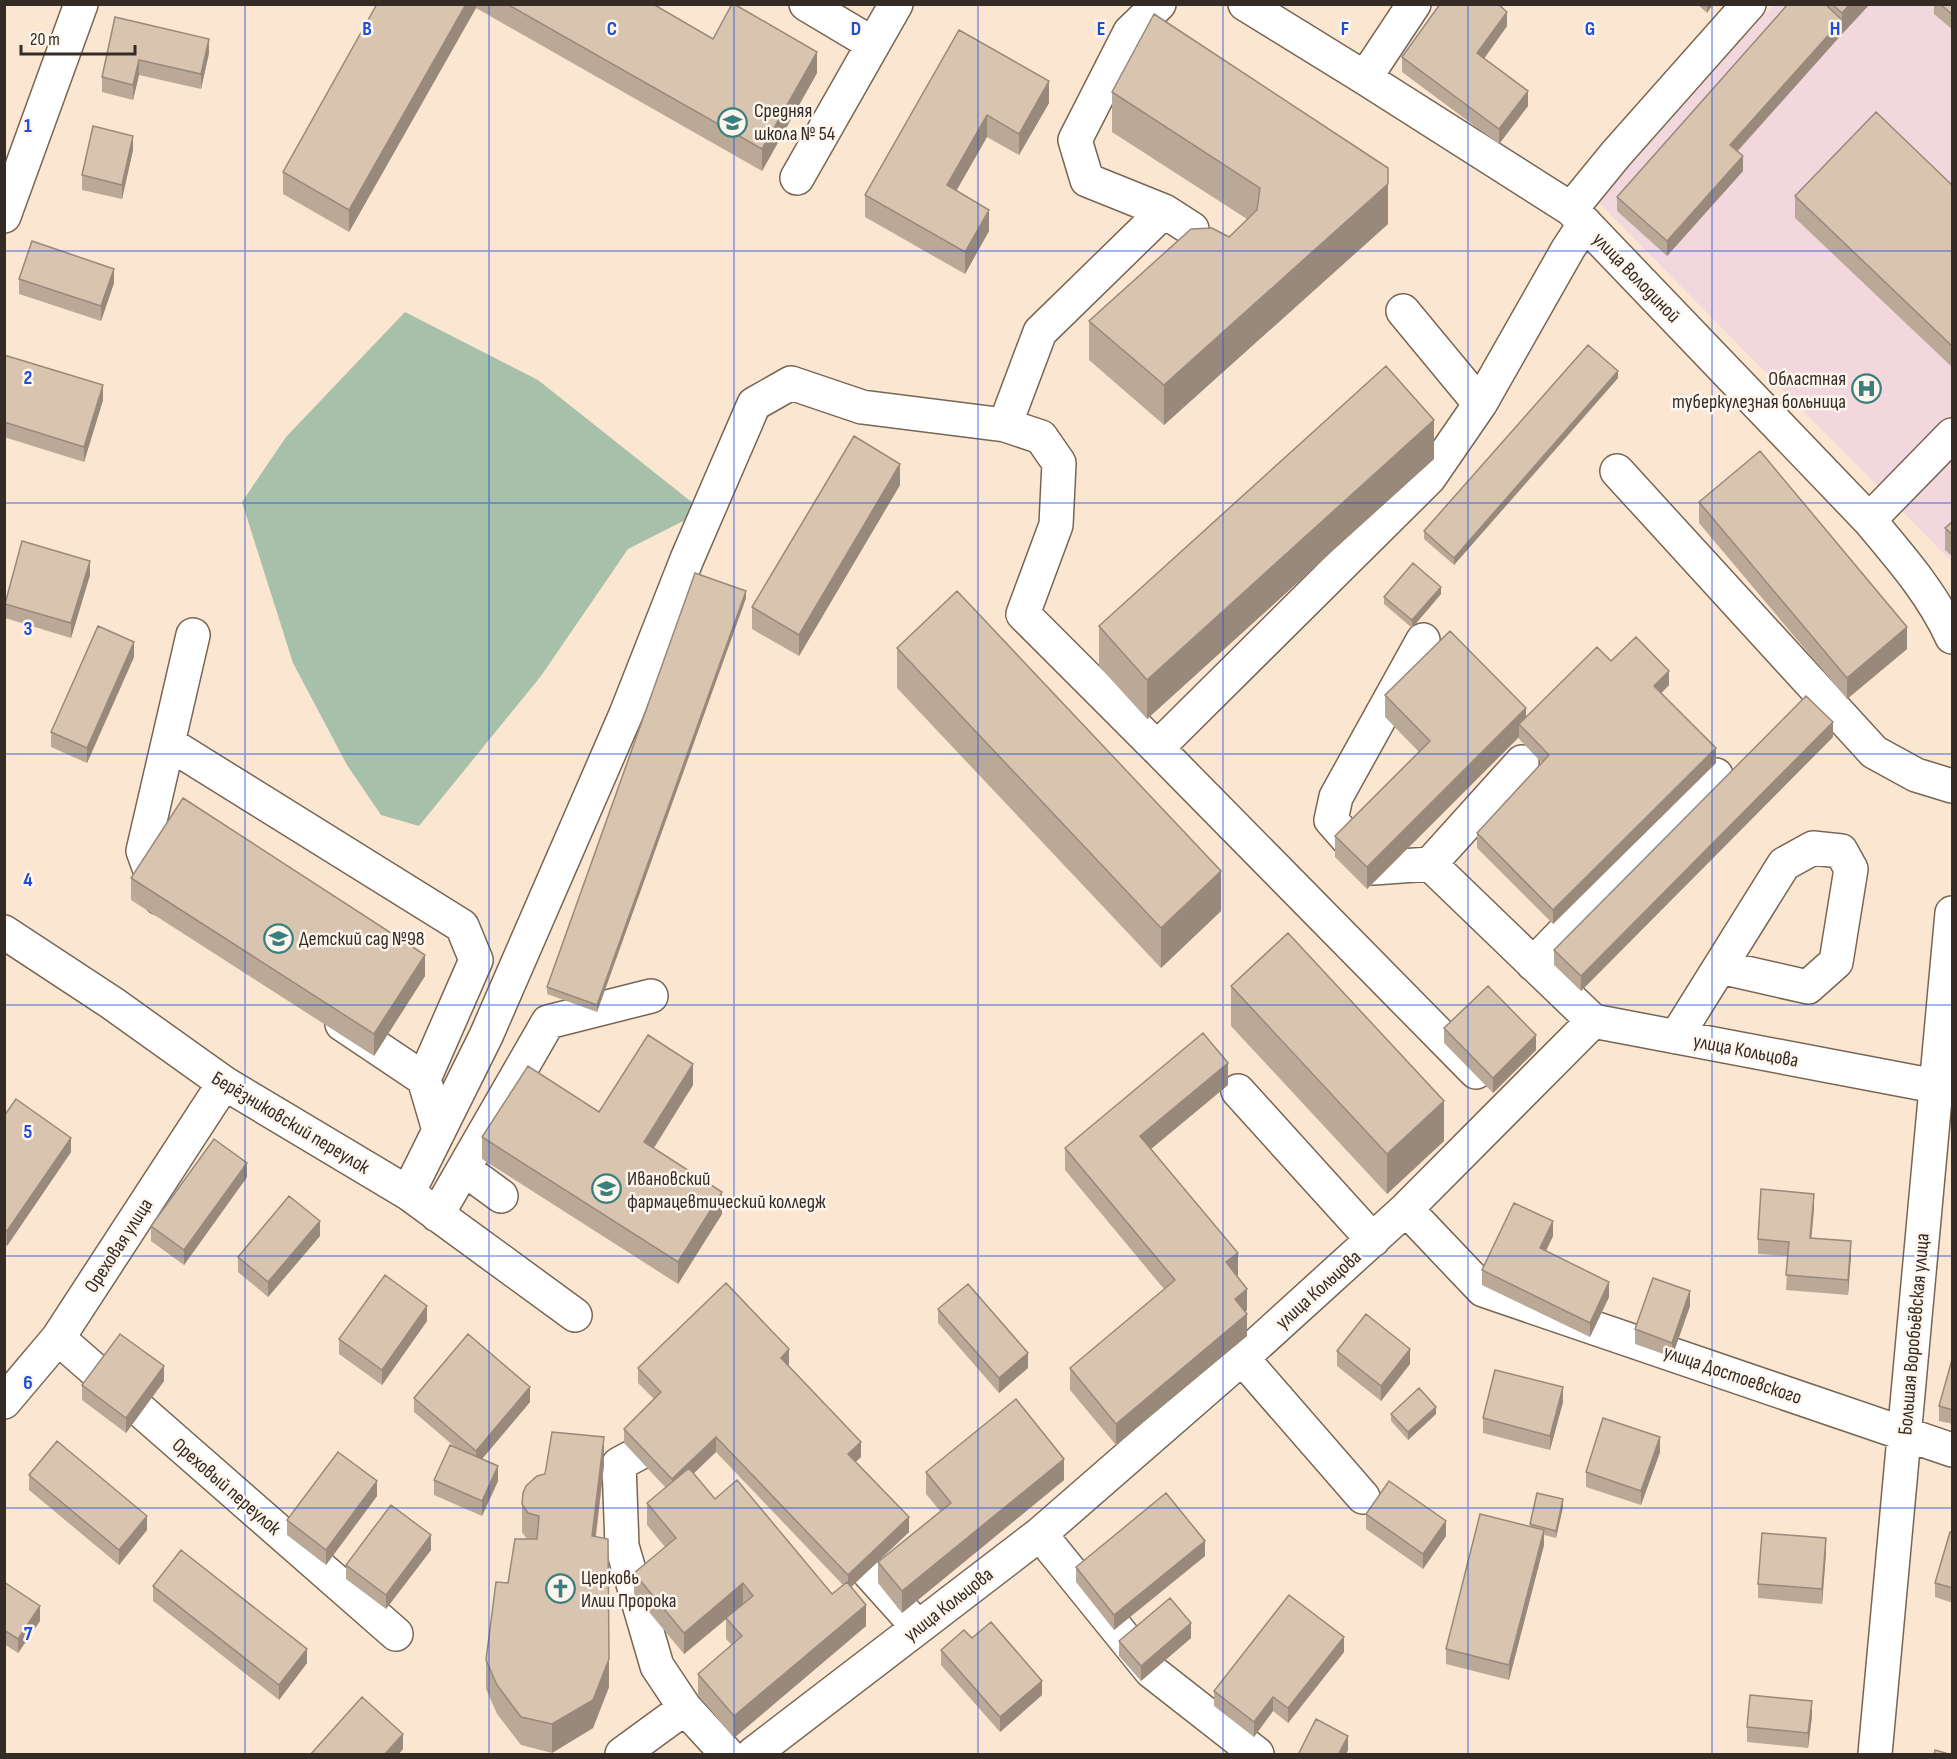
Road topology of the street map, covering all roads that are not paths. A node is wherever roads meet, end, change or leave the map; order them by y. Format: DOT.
graph roads {
  1 [pos="81,4"];
  2 [pos="806,4"];
  3 [pos="896,4"];
  4 [pos="1160,4"];
  5 [pos="1245,4"];
  6 [pos="1414,4"];
  7 [pos="1749,4"];
  8 [pos="873,44"];
  9 [pos="1365,78"];
  10 [pos="797,178"];
  11 [pos="1164,211"];
  12 [pos="4,216"];
  13 [pos="1578,216"];
  14 [pos="1192,229"];
  15 [pos="1402,311"];
  16 [pos="1480,404"];
  17 [pos="1005,425"];
  18 [pos="1953,435"];
  19 [pos="1617,471"];
  20 [pos="1869,520"];
  21 [pos="193,635"];
  22 [pos="1953,637"];
  23 [pos="1423,640"];
  24 [pos="168,743"];
  25 [pos="1157,748"];
  26 [pos="1522,762"];
  27 [pos="1716,776"];
  28 [pos="1953,786"];
  29 [pos="1430,864"];
  30 [pos="1953,913"];
  31 [pos="180,915"];
  32 [pos="4,932"];
  33 [pos="1533,964"];
  34 [pos="1720,967"];
  35 [pos="651,996"];
  36 [pos="316,1007"];
  37 [pos="1593,1021"];
  38 [pos="1676,1037"];
  39 [pos="423,1079"];
  40 [pos="224,1083"];
  41 [pos="1935,1086"];
  42 [pos="1238,1090"];
  43 [pos="1509,1107"];
  44 [pos="439,1130"];
  45 [pos="464,1169"];
  46 [pos="408,1193"];
  47 [pos="501,1196"];
  48 [pos="1406,1209"];
  49 [pos="437,1215"];
  50 [pos="1373,1240"];
  51 [pos="575,1315"];
  52 [pos="58,1338"];
  53 [pos="1242,1358"];
  54 [pos="4,1402"];
  55 [pos="1904,1432"];
  56 [pos="669,1437"];
  57 [pos="1953,1450"];
  58 [pos="1363,1497"];
  59 [pos="818,1516"];
  60 [pos="1040,1534"];
  61 [pos="918,1628"];
  62 [pos="396,1634"];
  63 [pos="685,1708"];
  64 [pos="622,1755"];
  65 [pos="727,1755"];
  66 [pos="753,1755"];
  67 [pos="1257,1755"];
  68 [pos="1875,1755"];
  1 -- 12 [label="street"];
  2 -- 8 [label="street"];
  3 -- 8 [label="street"];
  4 -- 11 [label="street"];
  5 -- 9 [label="street, улица Володиной"];
  6 -- 9 [label="street"];
  7 -- 13 [label="street"];
  8 -- 10 [label="street"];
  9 -- 13 [label="street, улица Володиной"];
  11 -- 14 [label="street"];
  11 -- 17 [label="street"];
  13 -- 16 [label="street"];
  13 -- 20 [label="street, улица Володиной"];
  15 -- 16 [label="street"];
  16 -- 25 [label="street"];
  17 -- 25 [label="street"];
  17 -- 44 [label="street"];
  18 -- 20 [label="street"];
  19 -- 28 [label="street"];
  20 -- 22 [label="street, улица Володиной"];
  21 -- 24 [label="street"];
  23 -- 29 [label="street"];
  24 -- 31 [label="street"];
  24 -- 39 [label="street"];
  25 -- 43 [label="street"];
  26 -- 29 [label="street"];
  27 -- 33 [label="street"];
  29 -- 33 [label="street"];
  30 -- 41 [label="street, Большая Воробьёвская улица"];
  32 -- 40 [label="street, Берёзниковский переулок"];
  33 -- 37 [label="street"];
  34 -- 34 [label="street"];
  34 -- 38 [label="street"];
  35 -- 45 [label="street"];
  36 -- 39 [label="street"];
  37 -- 38 [label="street, улица Кольцова"];
  37 -- 43 [label="street, улица Кольцова"];
  38 -- 41 [label="street, улица Кольцова"];
  39 -- 44 [label="street"];
  40 -- 46 [label="street, Берёзниковский переулок"];
  40 -- 52 [label="street, Ореховая улица"];
  41 -- 55 [label="street, Большая Воробьёвская улица"];
  42 -- 50 [label="street"];
  43 -- 48 [label="street, улица Кольцова"];
  44 -- 46 [label="street"];
  45 -- 47 [label="street"];
  45 -- 49 [label="street"];
  46 -- 49 [label="street, Берёзниковский переулок"];
  48 -- 50 [label="street, улица Кольцова"];
  48 -- 55 [label="street, улица Достоевского"];
  49 -- 51 [label="street, Берёзниковский переулок"];
  50 -- 53 [label="street, улица Кольцова"];
  52 -- 54 [label="street, Ореховая улица"];
  52 -- 62 [label="street, Ореховый переулок"];
  53 -- 58 [label="street"];
  53 -- 60 [label="street, улица Кольцова"];
  55 -- 57 [label="street, улица Достоевского"];
  55 -- 68 [label="street, Большая Воробьёвская улица"];
  56 -- 63 [label="street"];
  59 -- 61 [label="street"];
  60 -- 61 [label="street, улица Кольцова"];
  60 -- 67 [label="street"];
  61 -- 66 [label="street, улица Кольцова"];
  63 -- 64 [label="street"];
  63 -- 65 [label="street"];
}
